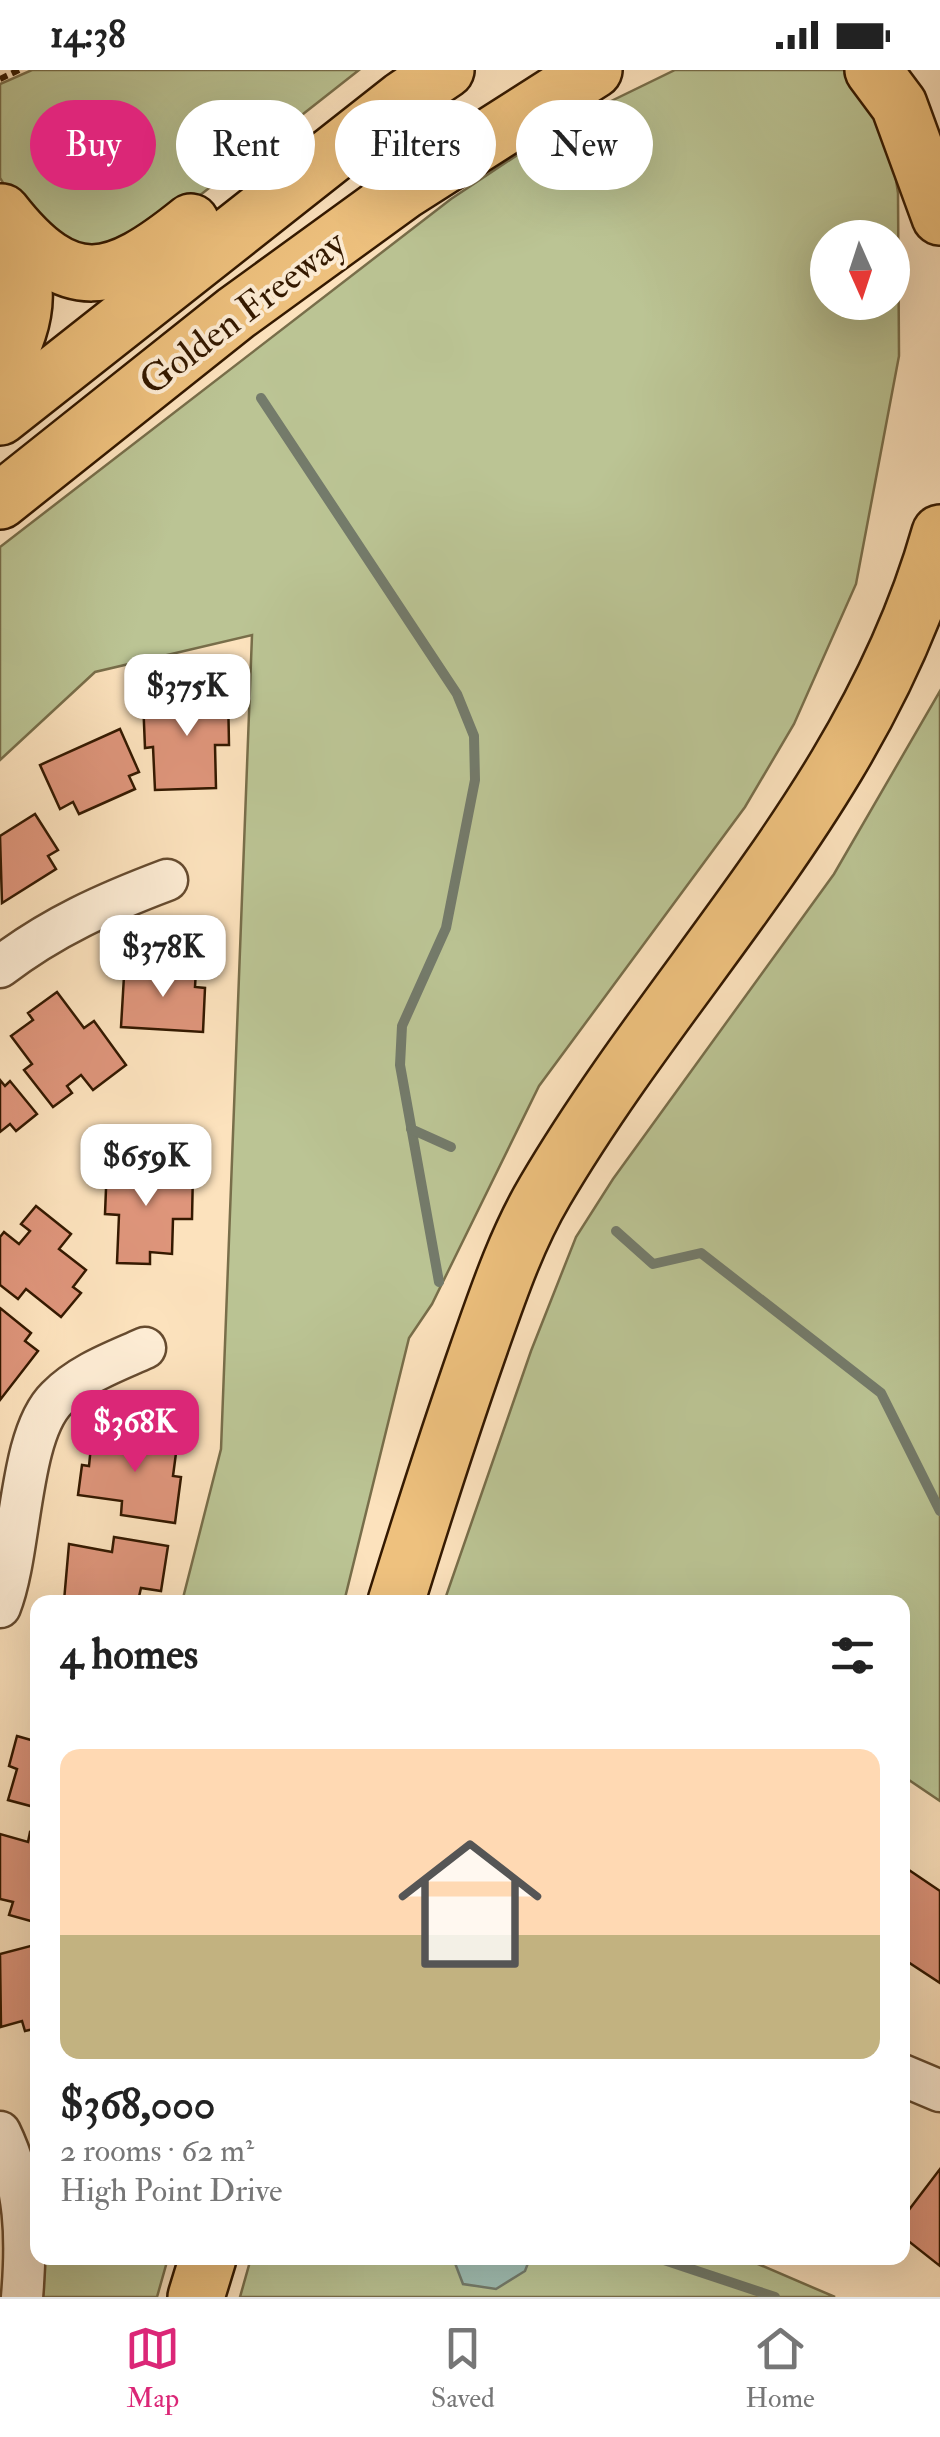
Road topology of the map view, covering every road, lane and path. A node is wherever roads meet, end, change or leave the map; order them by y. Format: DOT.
graph roads {
  1 [pos="18,70"];
  2 [pos="594,70"];
  3 [pos="632,70"];
  4 [pos="872,70"];
  5 [pos="0,79"];
  6 [pos="424,84"];
  7 [pos="510,122"];
  8 [pos="940,217"];
  9 [pos="0,372"];
  10 [pos="0,417"];
  11 [pos="0,501"];
  12 [pos="940,533"];
  13 [pos="167,880"];
  14 [pos="0,967"];
  15 [pos="145,1348"];
  16 [pos="398,1595"];
  17 [pos="0,1607"];
  18 [pos="910,2077"];
  19 [pos="940,2090"];
  20 [pos="0,2132"];
  21 [pos="206,2265"];
  22 [pos="22,2297"];
  23 [pos="196,2297"];
  1 -- 5 [label="path"];
  2 -- 7 [label="highway, Golden Freeway"];
  3 -- 7 [label="highway"];
  4 -- 8 [label="highway"];
  6 -- 9 [label="highway"];
  6 -- 10 [label="highway, Golden Freeway"];
  7 -- 11 [label="highway, Golden Freeway"];
  12 -- 16 [label="highway"];
  13 -- 14 [label="street"];
  15 -- 17 [label="street"];
  18 -- 19 [label="street"];
  20 -- 22 [label="street"];
  21 -- 23 [label="highway"];
}
